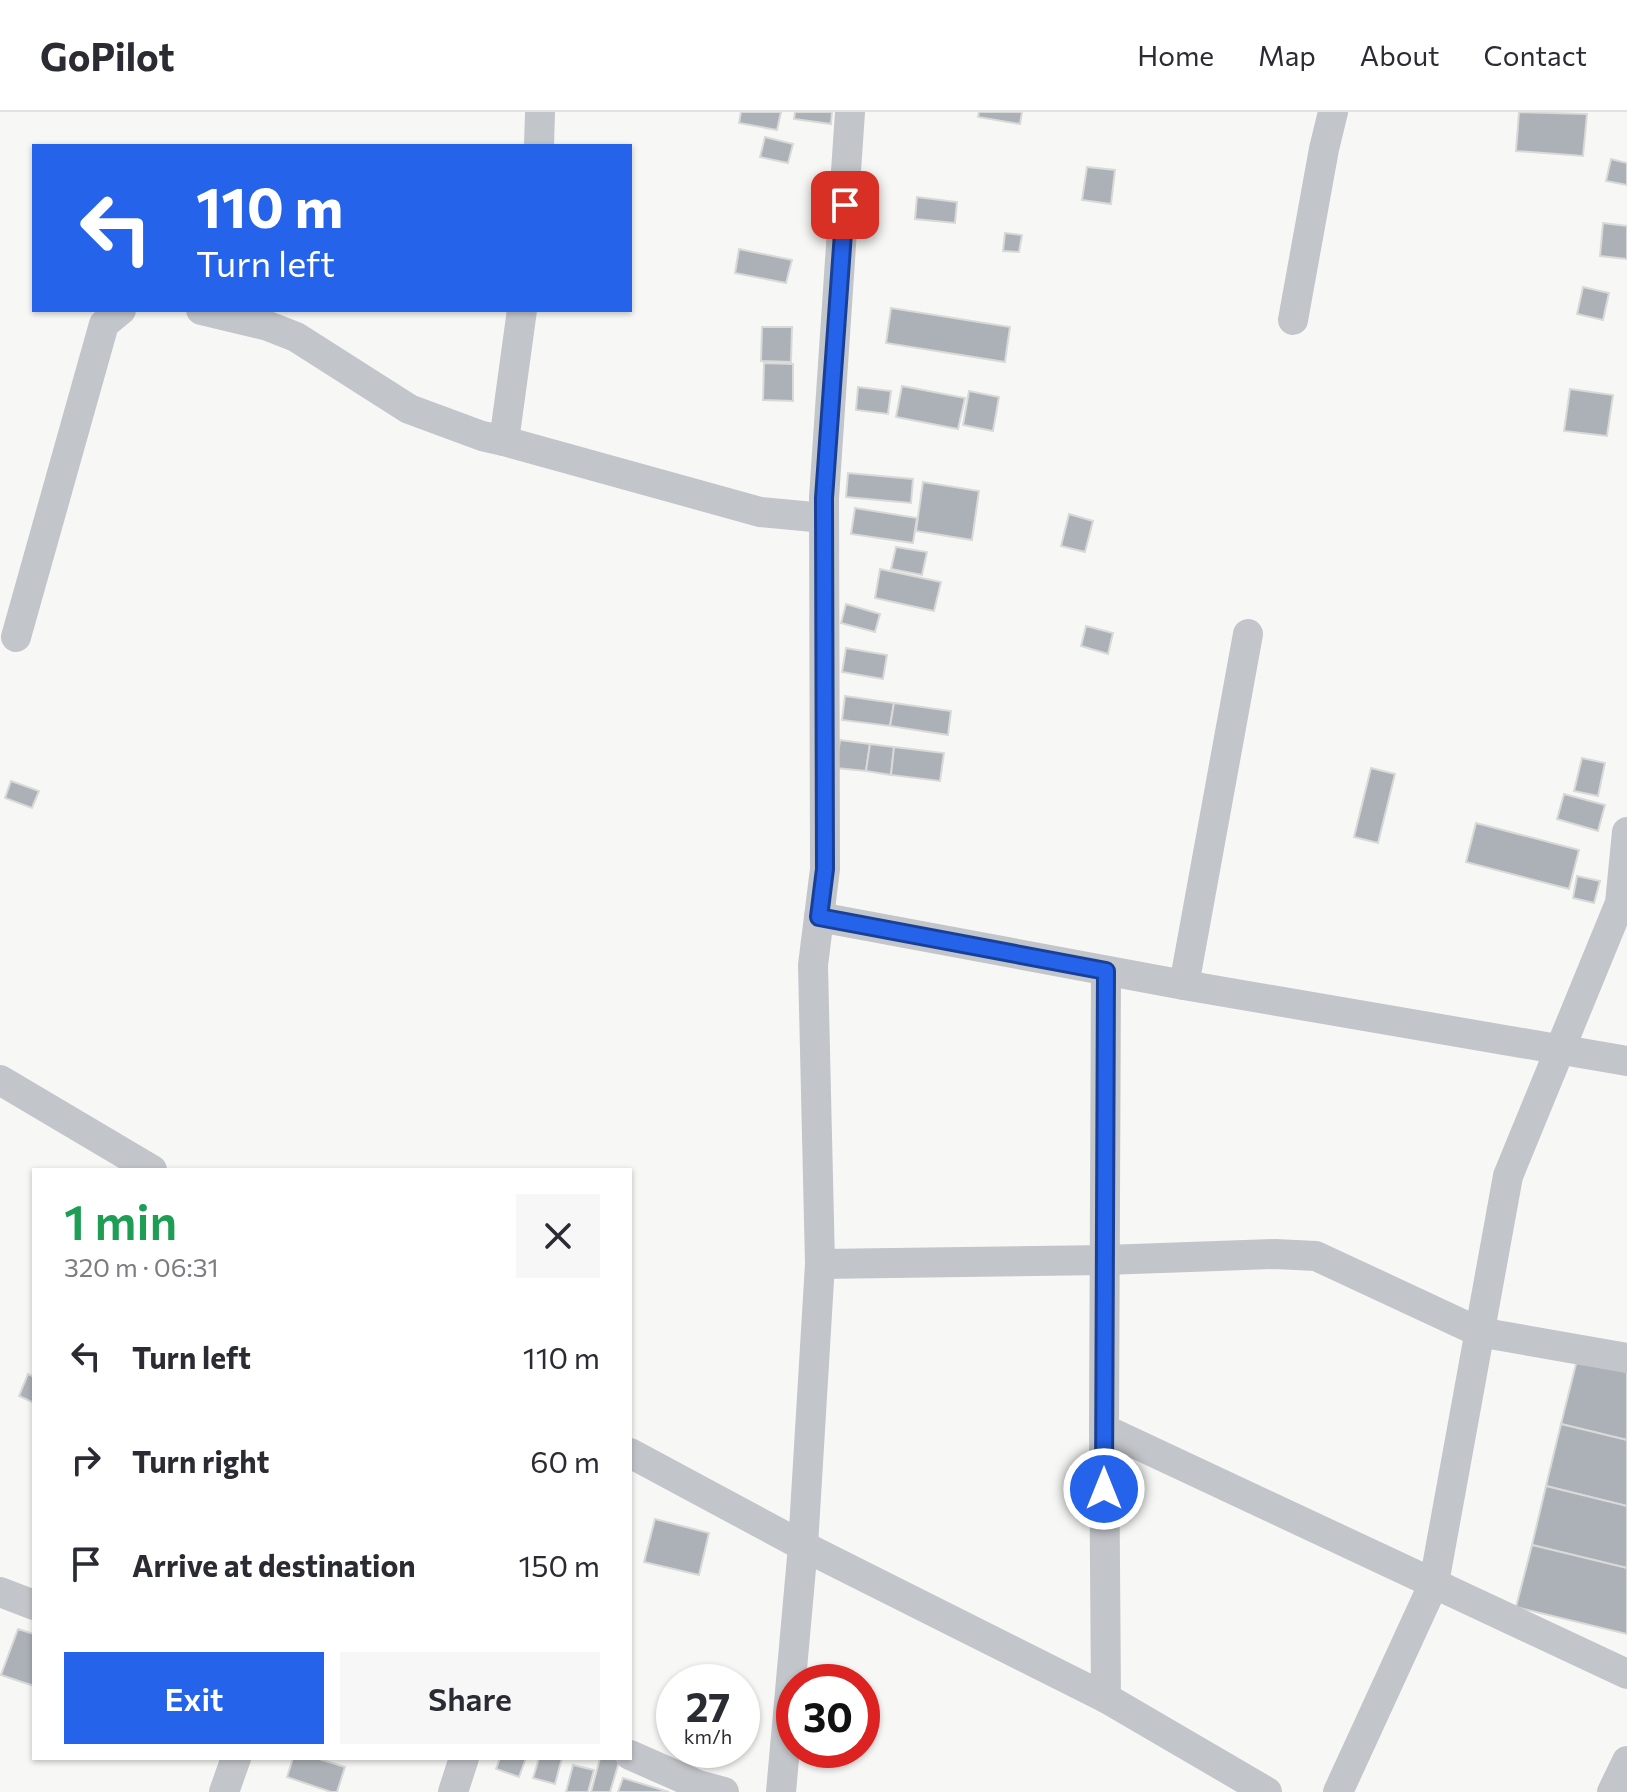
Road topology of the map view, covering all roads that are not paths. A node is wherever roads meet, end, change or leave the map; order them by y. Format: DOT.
graph roads {
  1 [pos="540,112"];
  2 [pos="850,112"];
  3 [pos="1333,112"];
  4 [pos="539,144"];
  5 [pos="119,312"];
  6 [pos="209,312"];
  7 [pos="522,312"];
  8 [pos="1293,320"];
  9 [pos="504,441"];
  10 [pos="824,518"];
  11 [pos="1248,634"];
  12 [pos="16,637"];
  13 [pos="1627,832"];
  14 [pos="819,917"];
  15 [pos="1106,971"];
  16 [pos="1184,985"];
  17 [pos="1561,1049"];
  18 [pos="1627,1061"];
  19 [pos="0,1080"];
  20 [pos="149,1168"];
  21 [pos="1105,1260"];
  22 [pos="820,1264"];
  23 [pos="1479,1332"];
  24 [pos="1627,1358"];
  25 [pos="1104,1429"];
  26 [pos="632,1454"];
  27 [pos="803,1546"];
  28 [pos="1434,1583"];
  29 [pos="0,1592"];
  30 [pos="32,1604"];
  31 [pos="1627,1674"];
  32 [pos="1106,1698"];
  33 [pos="632,1756"];
  34 [pos="235,1760"];
  35 [pos="463,1760"];
  36 [pos="1627,1761"];
  37 [pos="224,1792"];
  38 [pos="453,1792"];
  39 [pos="724,1792"];
  40 [pos="781,1792"];
  41 [pos="1267,1792"];
  42 [pos="1338,1792"];
  43 [pos="1612,1792"];
  1 -- 4 [label="street"];
  2 -- 10 [label="street"];
  3 -- 8 [label="street"];
  5 -- 12 [label="street"];
  6 -- 9 [label="street"];
  7 -- 9 [label="street"];
  9 -- 10 [label="street"];
  10 -- 14 [label="street"];
  11 -- 16 [label="street"];
  13 -- 17 [label="street"];
  14 -- 15 [label="street"];
  14 -- 22 [label="street"];
  15 -- 16 [label="street"];
  15 -- 21 [label="street"];
  16 -- 17 [label="street"];
  17 -- 18 [label="street"];
  17 -- 23 [label="street"];
  19 -- 20 [label="street"];
  21 -- 22 [label="street"];
  21 -- 23 [label="street"];
  21 -- 25 [label="street"];
  22 -- 27 [label="street"];
  23 -- 24 [label="street"];
  23 -- 28 [label="street"];
  25 -- 28 [label="street"];
  25 -- 32 [label="street"];
  26 -- 27 [label="street"];
  27 -- 32 [label="street"];
  27 -- 40 [label="street"];
  28 -- 31 [label="street"];
  28 -- 42 [label="street"];
  29 -- 30 [label="street"];
  32 -- 41 [label="street"];
  33 -- 39 [label="street"];
  34 -- 37 [label="street"];
  35 -- 38 [label="street"];
  36 -- 43 [label="street"];
}
